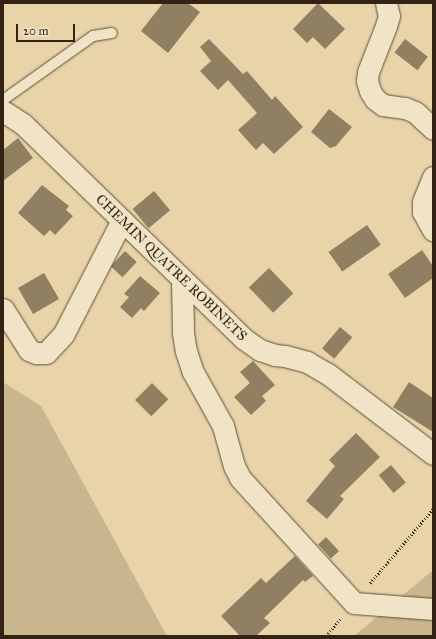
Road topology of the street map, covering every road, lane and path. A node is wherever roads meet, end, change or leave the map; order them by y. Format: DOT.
graph roads {
  1 [pos="386,3"];
  2 [pos="112,33"];
  3 [pos="3,100"];
  4 [pos="3,111"];
  5 [pos="433,129"];
  6 [pos="433,177"];
  7 [pos="122,220"];
  8 [pos="433,230"];
  9 [pos="182,279"];
  10 [pos="3,309"];
  11 [pos="433,454"];
  12 [pos="433,509"];
  13 [pos="354,603"];
  14 [pos="433,609"];
  15 [pos="326,636"];
  1 -- 5 [label="street"];
  2 -- 3 [label="lane"];
  4 -- 7 [label="street, CHEMIN QUATRE ROBINETS"];
  6 -- 8 [label="street"];
  7 -- 9 [label="street, CHEMIN QUATRE ROBINETS"];
  7 -- 10 [label="street"];
  9 -- 11 [label="street, CHEMIN QUATRE ROBINETS"];
  9 -- 13 [label="street"];
  12 -- 13 [label="path"];
  13 -- 14 [label="street"];
  13 -- 15 [label="path"];
}
